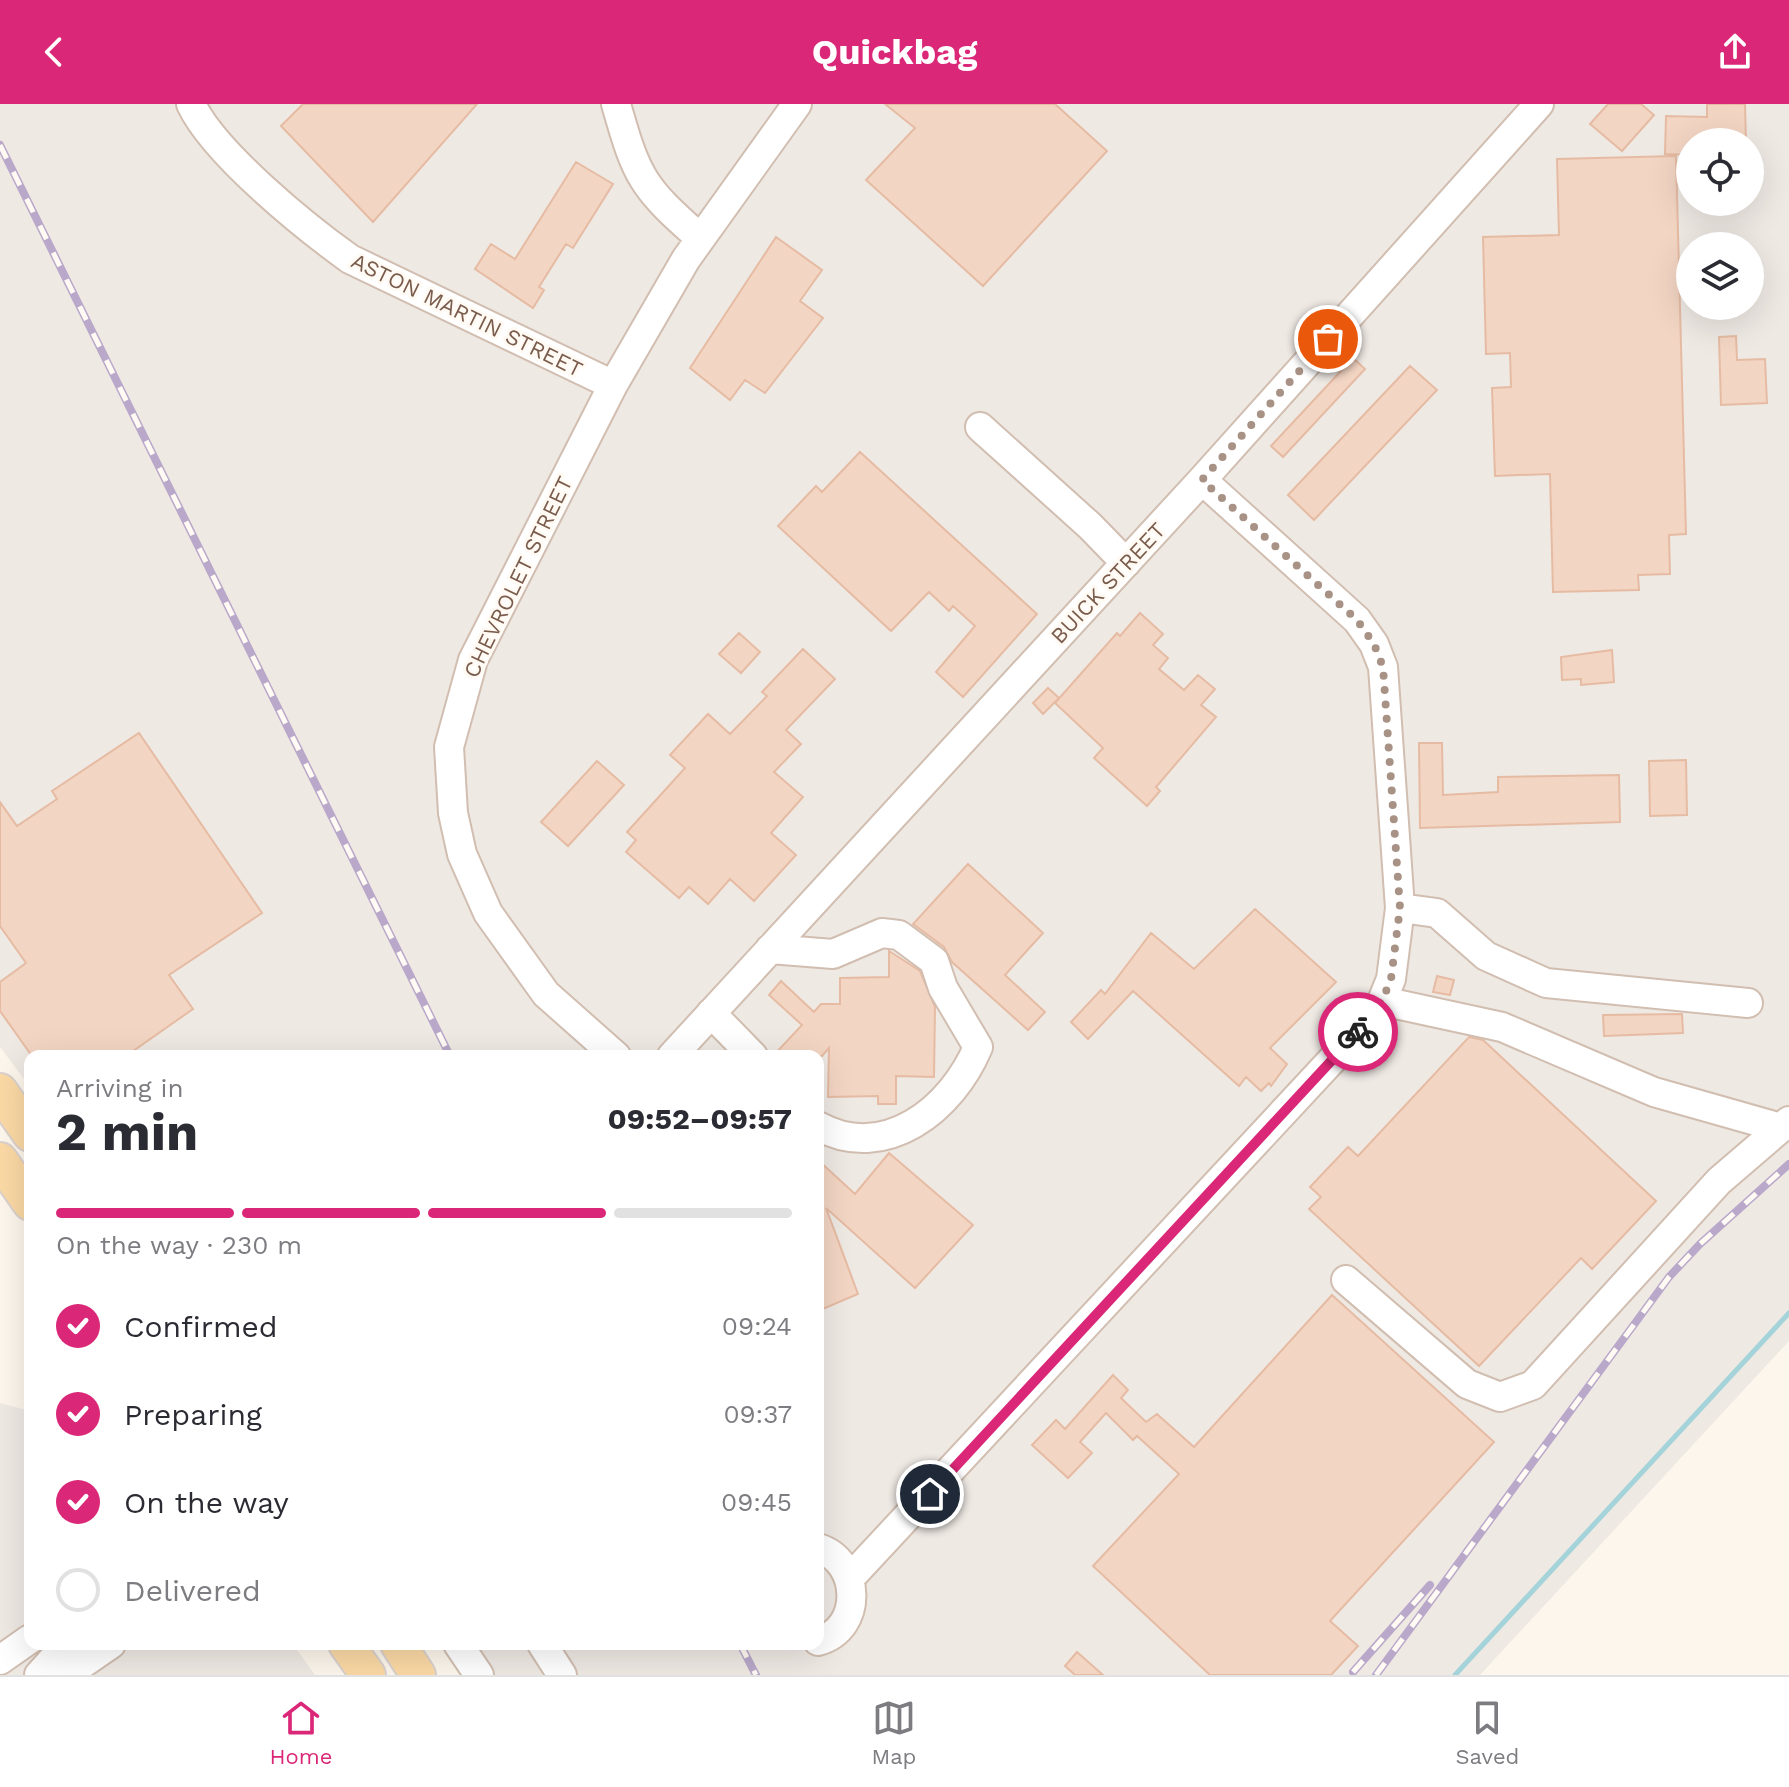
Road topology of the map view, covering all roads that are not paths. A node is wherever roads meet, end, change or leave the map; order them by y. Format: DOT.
graph roads {
  1 [pos="191,104"];
  2 [pos="616,104"];
  3 [pos="797,104"];
  4 [pos="1539,104"];
  5 [pos="700,238"];
  6 [pos="613,385"];
  7 [pos="980,427"];
  8 [pos="1202,480"];
  9 [pos="1126,563"];
  10 [pos="1400,908"];
  11 [pos="770,949"];
  12 [pos="1382,1001"];
  13 [pos="1748,1003"];
  14 [pos="711,1013"];
  15 [pos="609,1050"];
  16 [pos="677,1050"];
  17 [pos="747,1050"];
  18 [pos="0,1091"];
  19 [pos="24,1125"];
  20 [pos="1785,1125"];
  21 [pos="824,1129"];
  22 [pos="0,1160"];
  23 [pos="24,1194"];
  24 [pos="1346,1280"];
  25 [pos="824,1552"];
  26 [pos="850,1578"];
  27 [pos="824,1638"];
  28 [pos="24,1643"];
  29 [pos="62,1650"];
  30 [pos="102,1650"];
  31 [pos="350,1650"];
  32 [pos="462,1650"];
  33 [pos="546,1650"];
  34 [pos="0,1660"];
  35 [pos="39,1675"];
  36 [pos="66,1675"];
  37 [pos="368,1675"];
  38 [pos="479,1675"];
  39 [pos="562,1675"];
  1 -- 6 [label="lane, ASTON MARTIN STREET"];
  2 -- 5 [label="lane"];
  3 -- 5 [label="lane, CHEVROLET STREET"];
  4 -- 8 [label="lane, BUICK STREET"];
  5 -- 6 [label="lane, CHEVROLET STREET"];
  6 -- 15 [label="lane, CHEVROLET STREET"];
  7 -- 9 [label="lane"];
  8 -- 9 [label="lane, BUICK STREET"];
  8 -- 10 [label="lane"];
  9 -- 11 [label="lane, BUICK STREET"];
  10 -- 12 [label="lane"];
  10 -- 13 [label="lane"];
  11 -- 14 [label="lane, BUICK STREET"];
  11 -- 21 [label="lane"];
  12 -- 20 [label="lane"];
  12 -- 26 [label="lane"];
  14 -- 16 [label="lane, BUICK STREET"];
  14 -- 17 [label="lane"];
  18 -- 19 [label="main road"];
  20 -- 24 [label="lane"];
  22 -- 23 [label="main road"];
  25 -- 26 [label="lane"];
  26 -- 27 [label="lane"];
  28 -- 34 [label="lane"];
  29 -- 35 [label="lane"];
  30 -- 36 [label="lane"];
  31 -- 37 [label="main road"];
  32 -- 38 [label="lane"];
  33 -- 39 [label="lane"];
}
